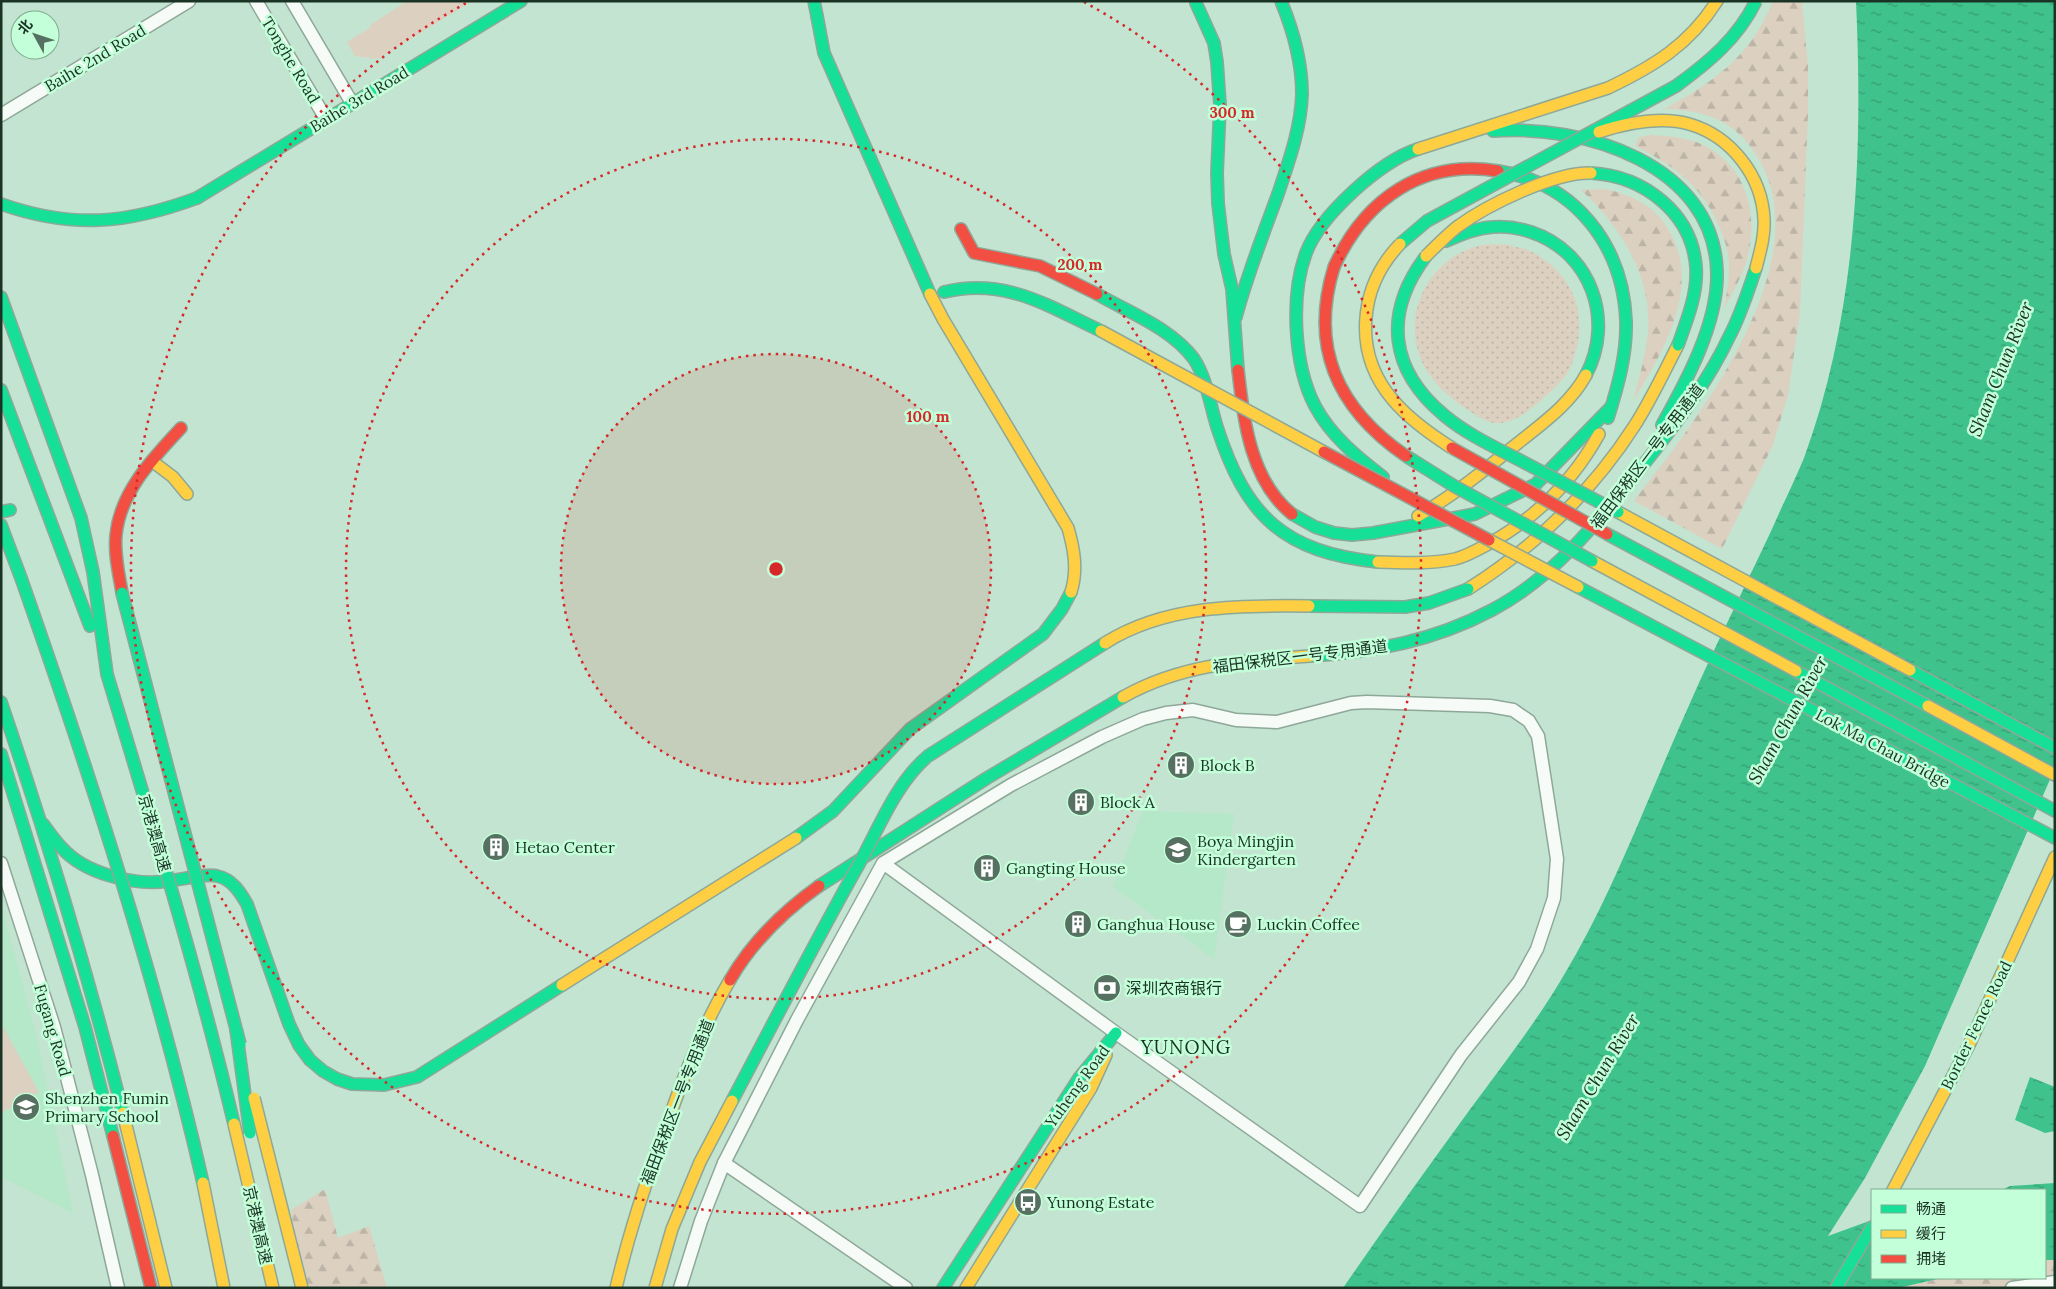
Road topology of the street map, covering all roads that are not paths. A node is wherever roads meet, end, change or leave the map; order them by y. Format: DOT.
graph roads {
  1 [pos="189,1"];
  2 [pos="256,1"];
  3 [pos="292,1"];
  4 [pos="521,1"];
  5 [pos="814,1"];
  6 [pos="1281,1"];
  7 [pos="1717,1"];
  8 [pos="1756,1"];
  9 [pos="1196,3"];
  10 [pos="352,104"];
  11 [pos="1,115"];
  12 [pos="326,119"];
  13 [pos="1571,141"];
  14 [pos="1381,169"];
  15 [pos="4,205"];
  16 [pos="961,229"];
  17 [pos="1426,256"];
  18 [pos="944,292"];
  19 [pos="1,297"];
  20 [pos="1234,328"];
  21 [pos="1,390"];
  22 [pos="1611,407"];
  23 [pos="181,428"];
  24 [pos="152,461"];
  25 [pos="1623,490"];
  26 [pos="187,494"];
  27 [pos="1420,504"];
  28 [pos="1563,512"];
  29 [pos="1,525"];
  30 [pos="1373,533"];
  31 [pos="1,542"];
  32 [pos="21,578"];
  33 [pos="107,674"];
  34 [pos="1,702"];
  35 [pos="2055,748"];
  36 [pos="1,754"];
  37 [pos="2055,775"];
  38 [pos="2055,811"];
  39 [pos="42,822"];
  40 [pos="2055,838"];
  41 [pos="2055,857"];
  42 [pos="1,863"];
  43 [pos="883,863"];
  44 [pos="2052,872"];
  45 [pos="236,1030"];
  46 [pos="1116,1033"];
  47 [pos="724,1162"];
  48 [pos="1894,1189"];
  49 [pos="1871,1229"];
  50 [pos="269,1268"];
  51 [pos="684,1271"];
  52 [pos="2055,1282"];
  53 [pos="118,1288"];
  54 [pos="151,1288"];
  55 [pos="166,1288"];
  56 [pos="224,1288"];
  57 [pos="273,1288"];
  58 [pos="302,1288"];
  59 [pos="616,1288"];
  60 [pos="656,1288"];
  61 [pos="672,1288"];
  62 [pos="680,1288"];
  63 [pos="906,1288"];
  64 [pos="944,1288"];
  65 [pos="966,1288"];
  66 [pos="1836,1288"];
  67 [pos="2012,1288"];
  1 -- 11 [label="street, Baihe 2nd Road"];
  2 -- 12 [label="street, Tonghe Road"];
  3 -- 10 [label="street, Tonghe Road"];
  4 -- 10 [label="main road, Baihe 3rd Road"];
  5 -- 39 [label="main road"];
  6 -- 20 [label="main road"];
  7 -- 14 [label="main road"];
  8 -- 13 [label="main road, bridge"];
  9 -- 20 [label="main road"];
  10 -- 12 [label="main road, Baihe 3rd Road"];
  12 -- 15 [label="main road, Baihe 3rd Road"];
  13 -- 25 [label="main road, 福田保税区一号专用通道, bridge"];
  13 -- 37 [label="main road, bridge"];
  14 -- 25 [label="main road"];
  14 -- 27 [label="main road, bridge"];
  16 -- 22 [label="main road"];
  17 -- 28 [label="main road, bridge"];
  17 -- 30 [label="main road, bridge"];
  17 -- 35 [label="main road, bridge"];
  18 -- 27 [label="main road, bridge"];
  19 -- 33 [label="main road"];
  20 -- 30 [label="main road"];
  21 -- 33 [label="main road, 京港澳高速"];
  22 -- 28 [label="main road"];
  22 -- 30 [label="main road"];
  22 -- 38 [label="main road, Lok Ma Chau Bridge, bridge"];
  23 -- 24 [label="main road"];
  24 -- 26 [label="main road"];
  24 -- 45 [label="main road, bridge"];
  25 -- 59 [label="main road, 福田保税区一号专用通道"];
  27 -- 40 [label="main road, Lok Ma Chau Bridge, bridge"];
  28 -- 60 [label="main road, bridge"];
  29 -- 32 [label="main road"];
  31 -- 32 [label="main road"];
  32 -- 56 [label="main road, bridge"];
  33 -- 50 [label="main road, 京港澳高速, bridge"];
  34 -- 39 [label="main road"];
  36 -- 54 [label="main road"];
  39 -- 55 [label="main road"];
  41 -- 44 [label="main road, Border Fence Road"];
  42 -- 53 [label="street, Fugang Road"];
  43 -- 46 [label="street"];
  43 -- 46 [label="street"];
  43 -- 47 [label="street"];
  44 -- 48 [label="main road, Border Fence Road"];
  45 -- 50 [label="main road, bridge"];
  45 -- 58 [label="main road, bridge"];
  46 -- 64 [label="main road, Yuheng Road"];
  46 -- 65 [label="main road, Yuheng Road"];
  47 -- 51 [label="street"];
  47 -- 63 [label="street"];
  49 -- 66 [label="main road"];
  50 -- 57 [label="main road, 京港澳高速, bridge"];
  51 -- 61 [label="street"];
  51 -- 62 [label="street"];
  52 -- 67 [label="street"];
}
